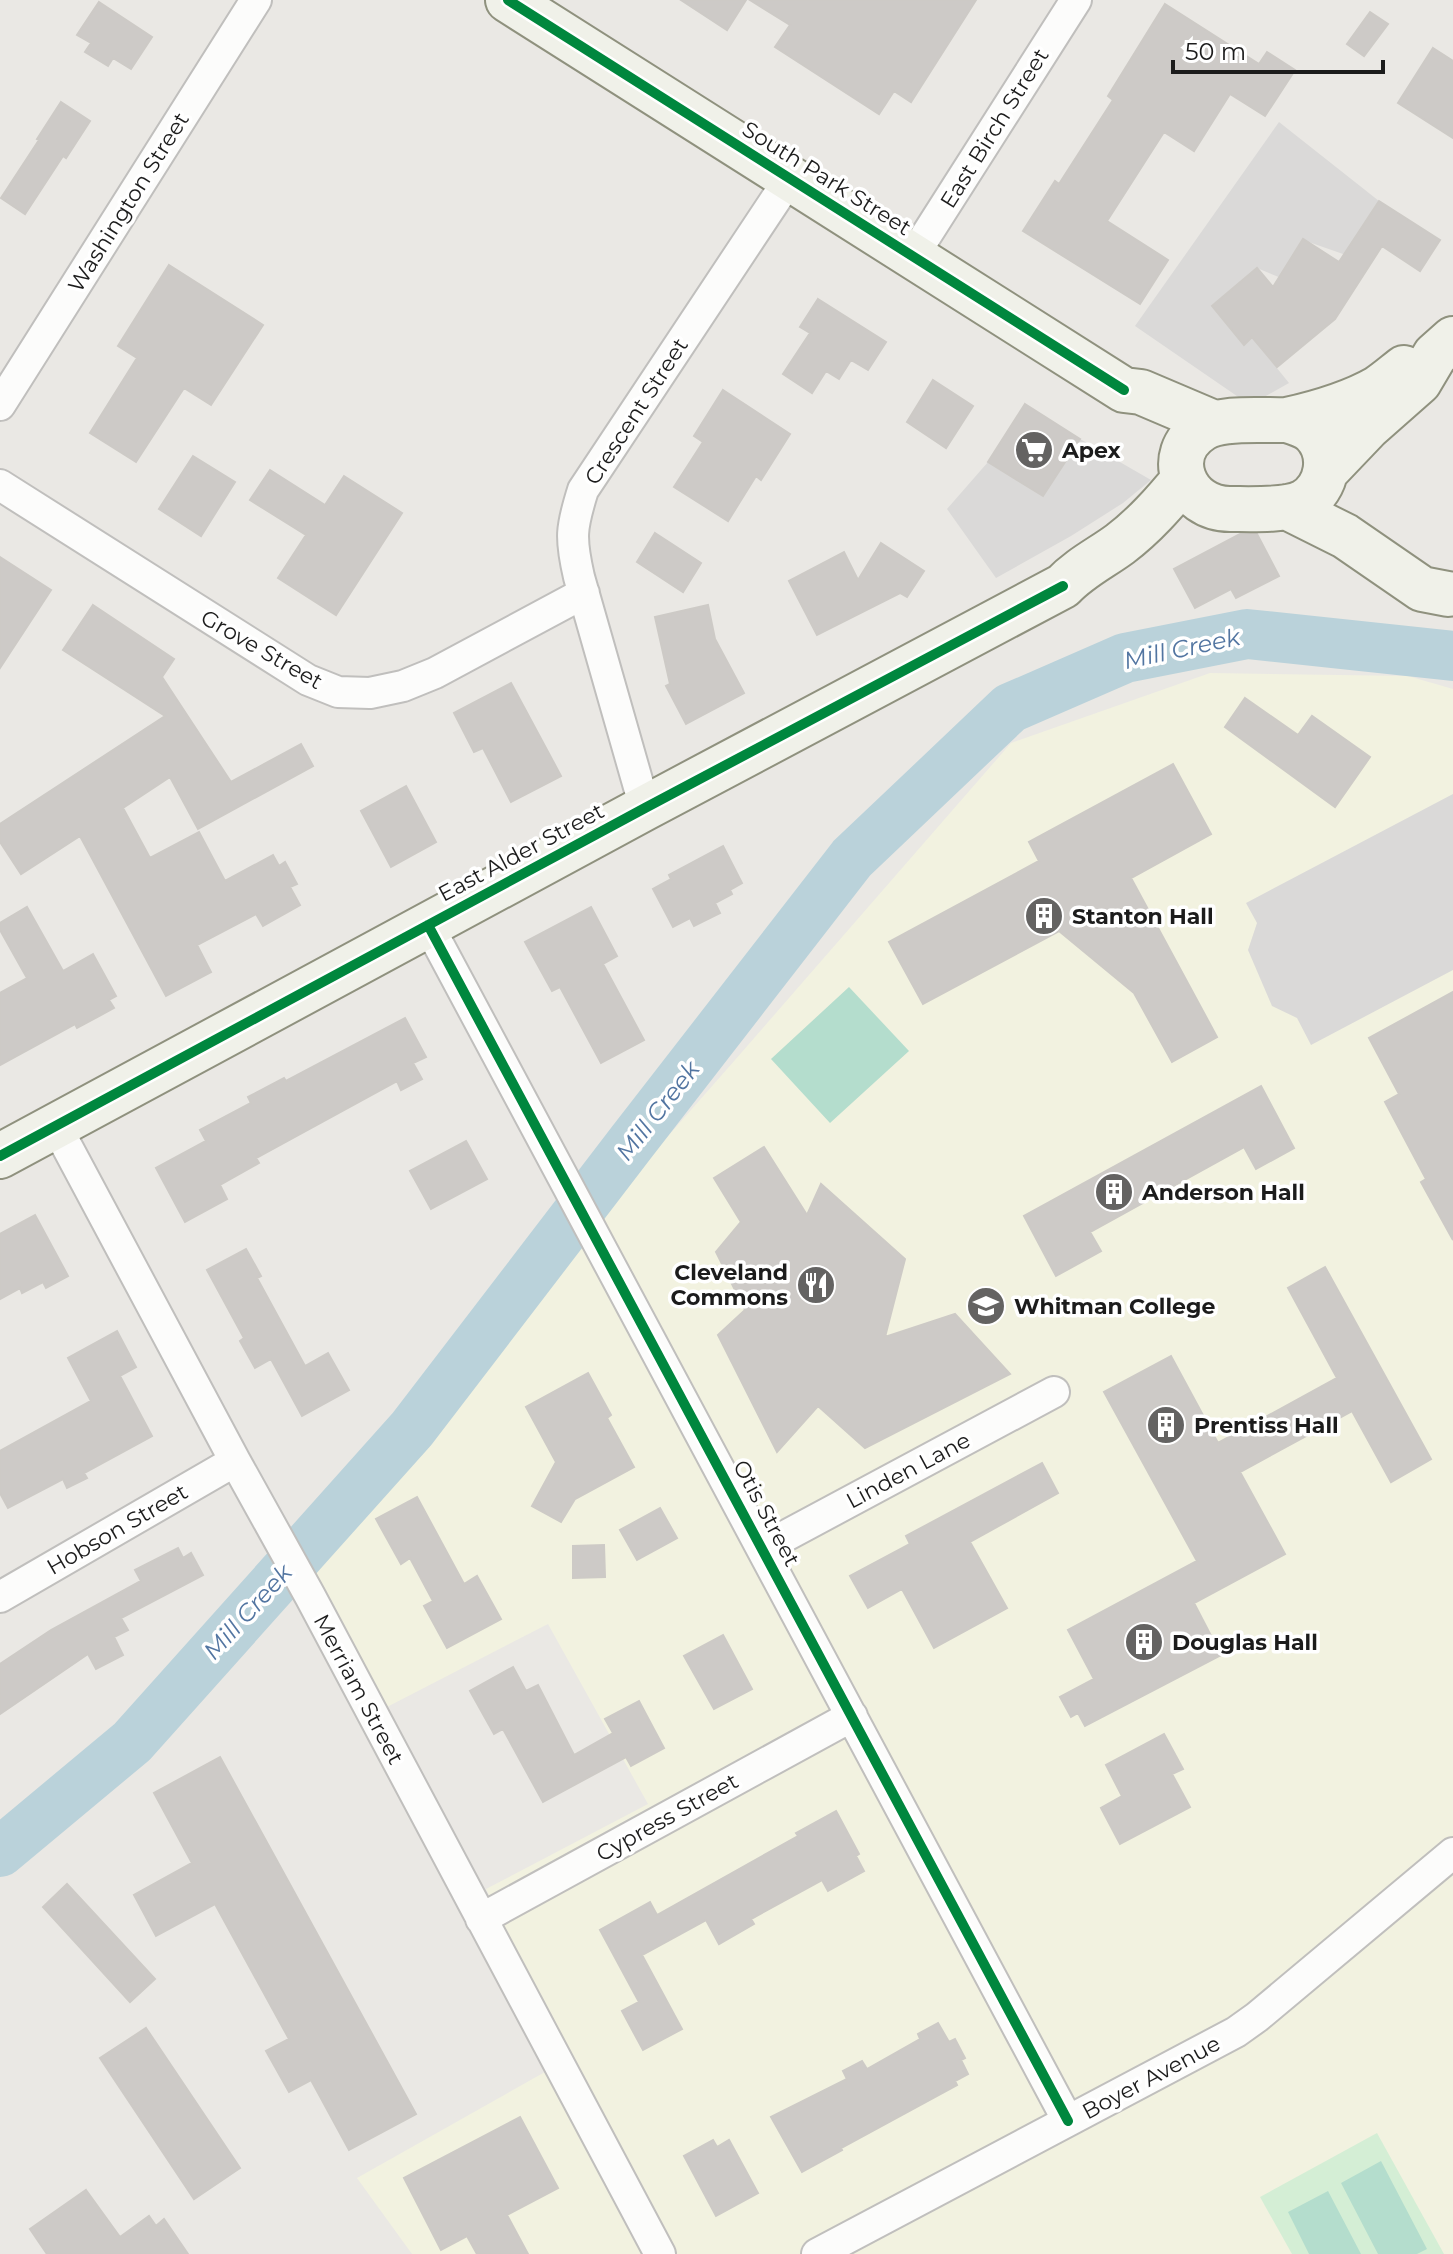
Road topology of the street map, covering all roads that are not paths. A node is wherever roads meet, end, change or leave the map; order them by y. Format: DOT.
graph roads {
  1 [pos="256,0"];
  2 [pos="508,0"];
  3 [pos="1076,0"];
  4 [pos="790,178"];
  5 [pos="913,256"];
  6 [pos="1444,347"];
  7 [pos="1124,390"];
  8 [pos="0,405"];
  9 [pos="1287,420"];
  10 [pos="1214,423"];
  11 [pos="1183,472"];
  12 [pos="1325,473"];
  13 [pos="0,485"];
  14 [pos="1287,507"];
  15 [pos="1222,508"];
  16 [pos="1063,586"];
  17 [pos="584,593"];
  18 [pos="1451,596"];
  19 [pos="645,808"];
  20 [pos="428,925"];
  21 [pos="56,1126"];
  22 [pos="0,1156"];
  23 [pos="1054,1392"];
  24 [pos="235,1461"];
  25 [pos="763,1548"];
  26 [pos="0,1597"];
  27 [pos="852,1716"];
  28 [pos="1453,1853"];
  29 [pos="481,1919"];
  30 [pos="1068,2121"];
  31 [pos="660,2254"];
  32 [pos="817,2254"];
  1 -- 8 [label="street, Washington Street"];
  2 -- 4 [label="main road, South Park Street"];
  3 -- 5 [label="street, East Birch Street"];
  4 -- 5 [label="main road, South Park Street"];
  4 -- 17 [label="street, Crescent Street"];
  5 -- 7 [label="main road, South Park Street"];
  6 -- 9 [label="main road"];
  6 -- 12 [label="main road"];
  7 -- 10 [label="main road, South Park Street"];
  7 -- 11 [label="main road, South Park Street"];
  9 -- 10 [label="main road"];
  9 -- 12 [label="main road"];
  10 -- 11 [label="main road"];
  11 -- 15 [label="main road"];
  11 -- 16 [label="main road, East Alder Street"];
  12 -- 14 [label="main road"];
  12 -- 18 [label="main road"];
  13 -- 17 [label="street, Grove Street"];
  14 -- 15 [label="main road"];
  14 -- 18 [label="main road"];
  15 -- 16 [label="main road, East Alder Street"];
  16 -- 19 [label="main road, East Alder Street"];
  17 -- 19 [label="street, Crescent Street"];
  19 -- 20 [label="main road, East Alder Street"];
  20 -- 21 [label="main road, East Alder Street"];
  20 -- 25 [label="street, Otis Street"];
  21 -- 22 [label="main road, East Alder Street"];
  21 -- 24 [label="street, Merriam Street"];
  23 -- 25 [label="street, Linden Lane"];
  24 -- 26 [label="street, Hobson Street"];
  24 -- 29 [label="street, Merriam Street"];
  25 -- 27 [label="street, Otis Street"];
  27 -- 29 [label="street, Cypress Street"];
  27 -- 30 [label="street, Otis Street"];
  28 -- 30 [label="street, Boyer Avenue"];
  29 -- 31 [label="street, Merriam Street"];
  30 -- 32 [label="street, Boyer Avenue"];
}
